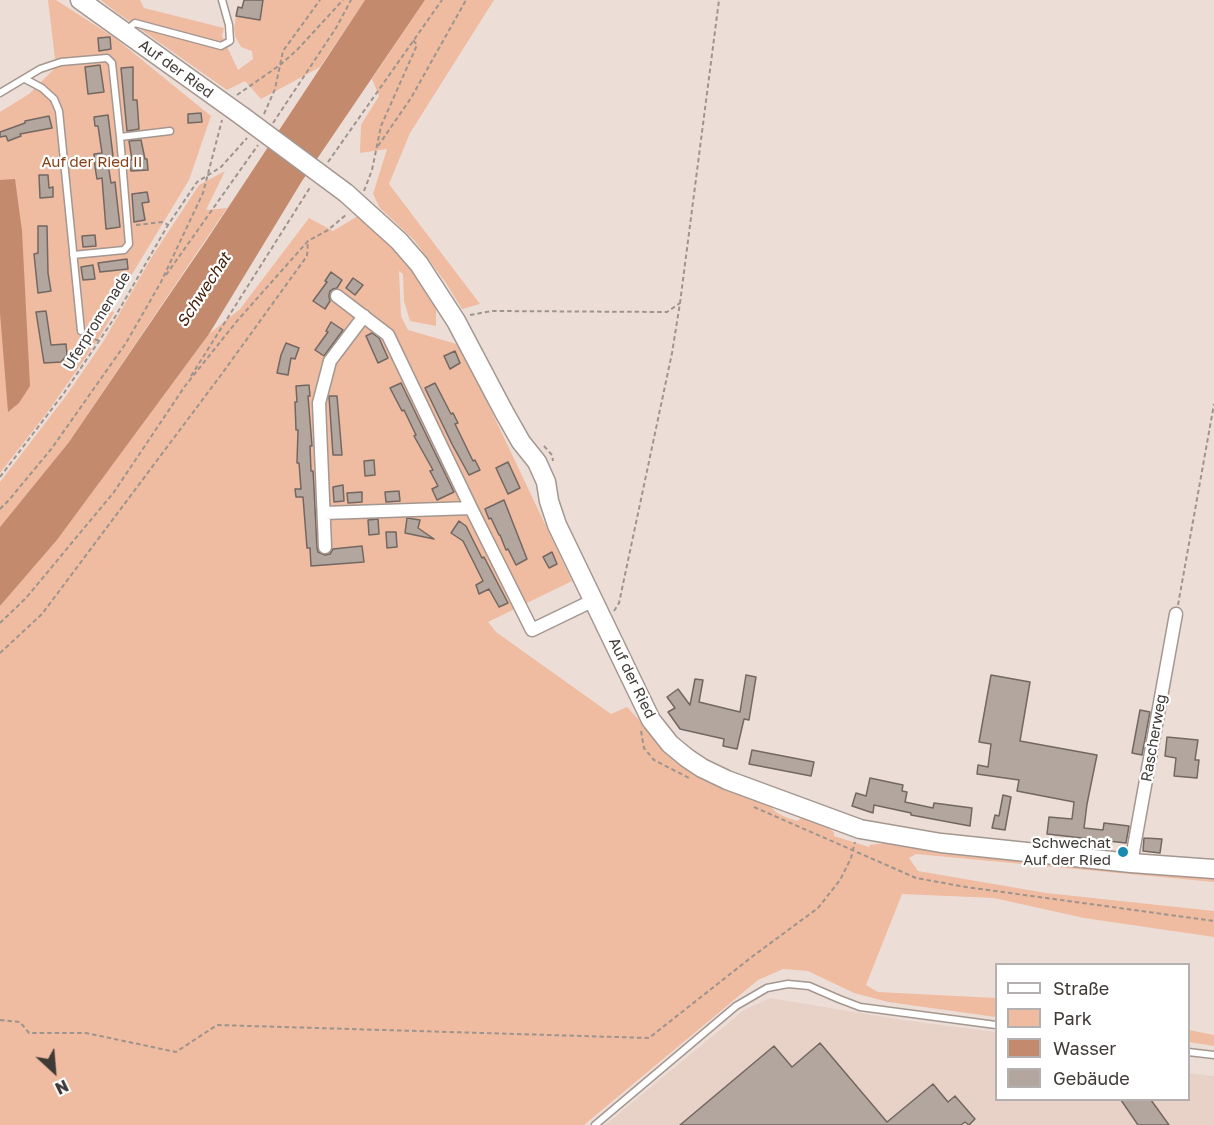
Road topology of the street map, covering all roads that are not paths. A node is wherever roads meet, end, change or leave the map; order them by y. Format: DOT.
graph roads {
  1 [pos="80,0"];
  2 [pos="222,0"];
  3 [pos="124,31"];
  4 [pos="25,79"];
  5 [pos="0,93"];
  6 [pos="170,131"];
  7 [pos="120,137"];
  8 [pos="73,255"];
  9 [pos="337,296"];
  10 [pos="364,316"];
  11 [pos="81,332"];
  12 [pos="471,508"];
  13 [pos="324,513"];
  14 [pos="325,548"];
  15 [pos="594,600"];
  16 [pos="1176,614"];
  17 [pos="1131,862"];
  18 [pos="1214,869"];
  19 [pos="995,1025"];
  20 [pos="1190,1052"];
  21 [pos="1214,1055"];
  22 [pos="595,1125"];
  1 -- 3 [label="main road, Auf der Ried"];
  2 -- 3 [label="lane, Auf der Ried"];
  3 -- 15 [label="main road, Auf der Ried, bridge"];
  4 -- 5 [label="lane"];
  4 -- 7 [label="lane"];
  4 -- 8 [label="lane"];
  6 -- 7 [label="lane"];
  7 -- 8 [label="lane"];
  8 -- 11 [label="lane"];
  9 -- 10 [label="street"];
  10 -- 12 [label="street"];
  10 -- 13 [label="street"];
  12 -- 13 [label="street"];
  12 -- 15 [label="street"];
  13 -- 14 [label="street"];
  15 -- 17 [label="main road, Auf der Ried"];
  16 -- 17 [label="street, Rascherweg"];
  17 -- 18 [label="main road, Auf der Ried"];
  19 -- 22 [label="lane"];
  20 -- 21 [label="lane"];
}
